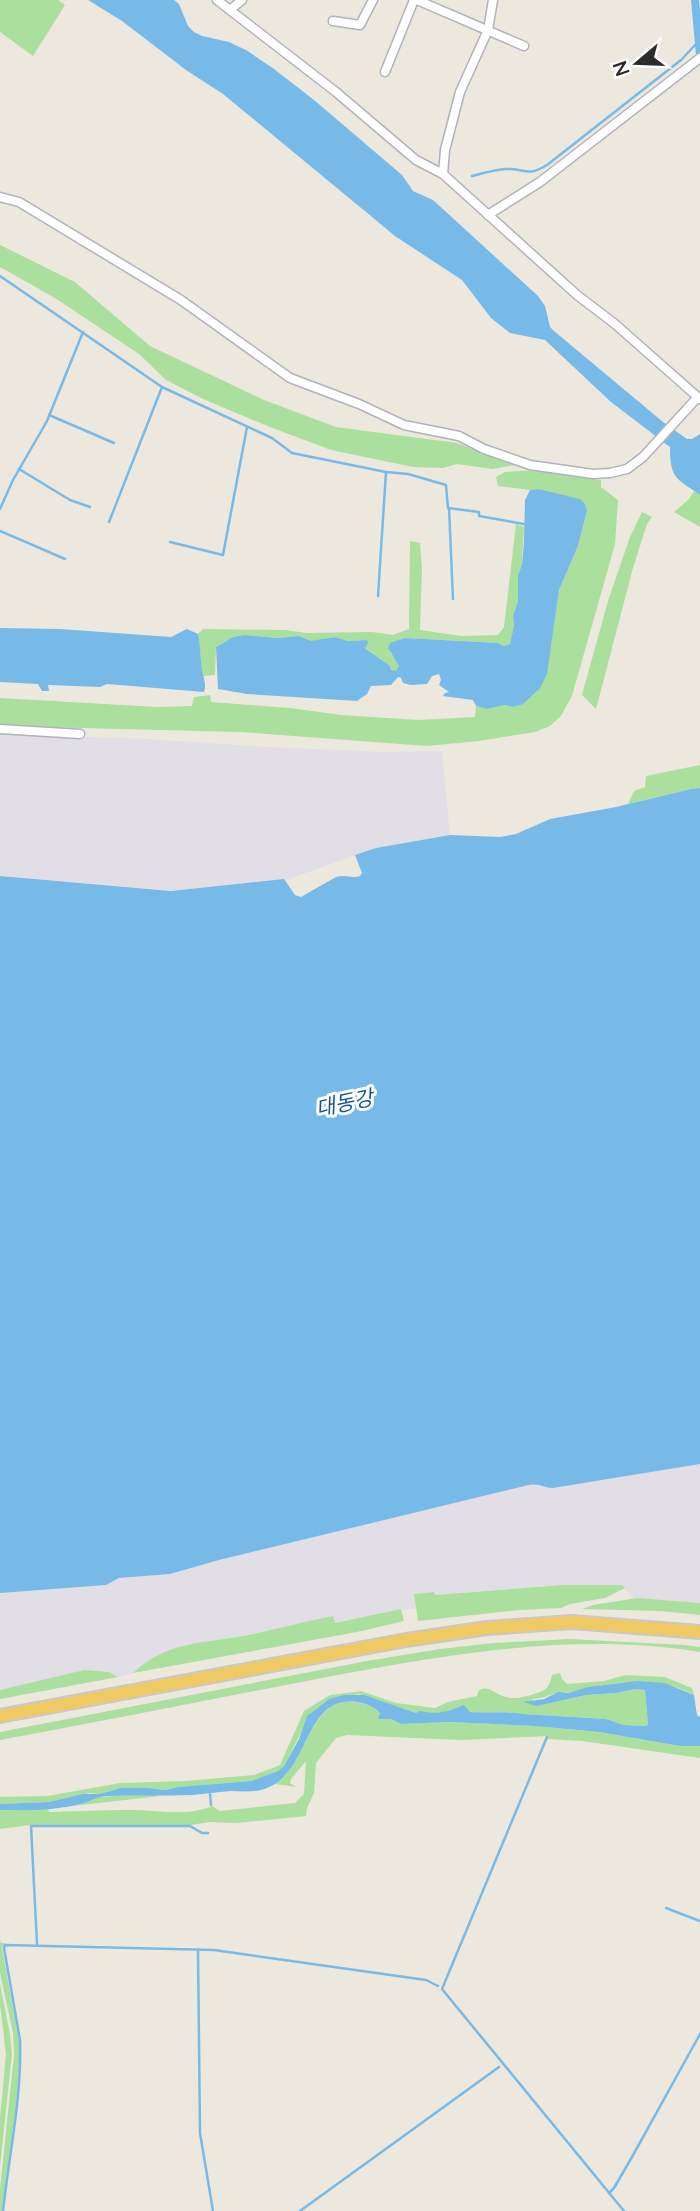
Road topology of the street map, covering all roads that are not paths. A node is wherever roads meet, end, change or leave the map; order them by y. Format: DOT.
graph roads {
  1 [pos="217,0"];
  2 [pos="243,0"];
  3 [pos="373,0"];
  4 [pos="416,0"];
  5 [pos="493,0"];
  6 [pos="230,9"];
  7 [pos="333,21"];
  8 [pos="488,30"];
  9 [pos="524,46"];
  10 [pos="697,60"];
  11 [pos="385,72"];
  12 [pos="443,174"];
  13 [pos="0,197"];
  14 [pos="488,215"];
  15 [pos="699,399"];
  16 [pos="0,729"];
  17 [pos="80,734"];
  18 [pos="700,1632"];
  19 [pos="0,1716"];
  1 -- 6 [label="street"];
  2 -- 6 [label="street"];
  3 -- 7 [label="street"];
  4 -- 8 [label="street"];
  4 -- 11 [label="street"];
  5 -- 8 [label="street"];
  6 -- 12 [label="street"];
  8 -- 9 [label="street"];
  8 -- 12 [label="street"];
  10 -- 14 [label="street"];
  12 -- 14 [label="street"];
  13 -- 15 [label="street"];
  14 -- 15 [label="street"];
  16 -- 17 [label="street"];
  18 -- 19 [label="highway"];
}
